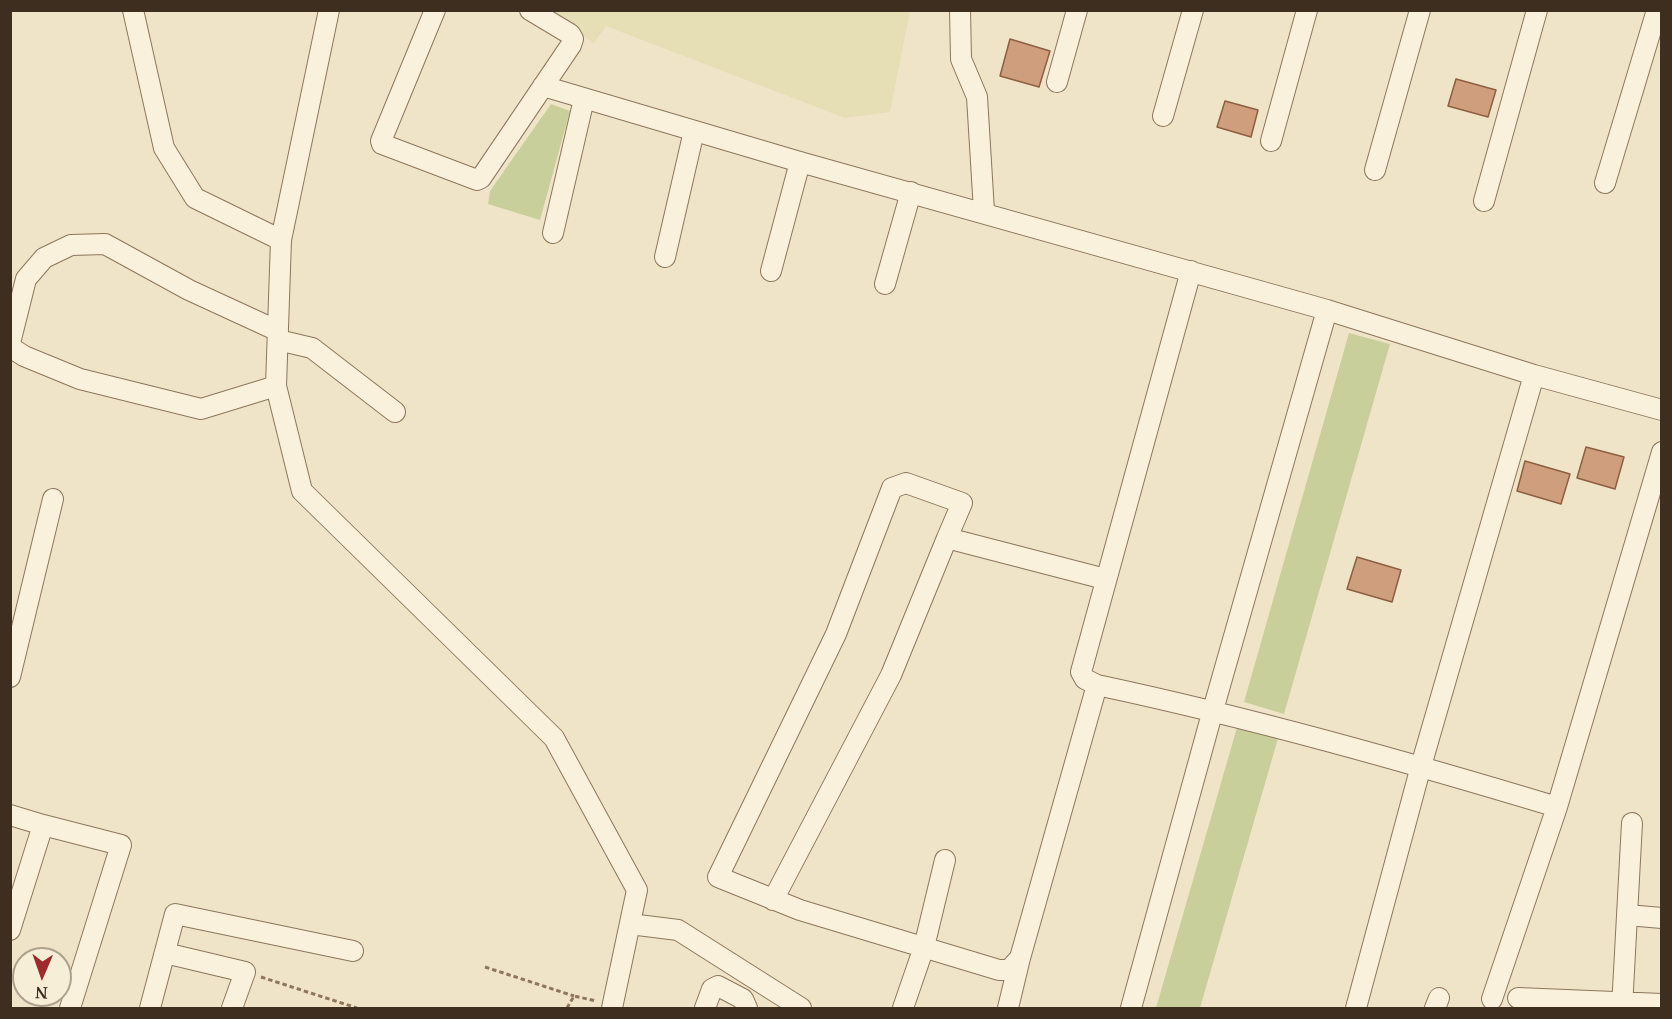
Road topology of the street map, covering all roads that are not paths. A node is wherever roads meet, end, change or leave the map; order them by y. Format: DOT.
graph roads {
  1 [pos="133,10"];
  2 [pos="329,10"];
  3 [pos="435,10"];
  4 [pos="530,10"];
  5 [pos="960,10"];
  6 [pos="1077,10"];
  7 [pos="1193,10"];
  8 [pos="1307,10"];
  9 [pos="1420,10"];
  10 [pos="1537,10"];
  11 [pos="1657,10"];
  12 [pos="1057,82"];
  13 [pos="543,86"];
  14 [pos="584,99"];
  15 [pos="1163,116"];
  16 [pos="694,131"];
  17 [pos="1271,141"];
  18 [pos="800,162"];
  19 [pos="1375,170"];
  20 [pos="1605,183"];
  21 [pos="911,192"];
  22 [pos="1484,201"];
  23 [pos="984,211"];
  24 [pos="553,233"];
  25 [pos="281,240"];
  26 [pos="665,257"];
  27 [pos="771,271"];
  28 [pos="1191,271"];
  29 [pos="885,284"];
  30 [pos="1327,310"];
  31 [pos="278,335"];
  32 [pos="10,345"];
  33 [pos="1534,375"];
  34 [pos="276,386"];
  35 [pos="1662,410"];
  36 [pos="395,411"];
  37 [pos="1662,453"];
  38 [pos="53,498"];
  39 [pos="947,538"];
  40 [pos="1105,579"];
  41 [pos="10,677"];
  42 [pos="1097,685"];
  43 [pos="1212,710"];
  44 [pos="1421,766"];
  45 [pos="1557,807"];
  46 [pos="10,815"];
  47 [pos="1632,823"];
  48 [pos="43,825"];
  49 [pos="945,860"];
  50 [pos="773,900"];
  51 [pos="1627,915"];
  52 [pos="1662,918"];
  53 [pos="630,924"];
  54 [pos="10,930"];
  55 [pos="924,947"];
  56 [pos="353,951"];
  57 [pos="165,953"];
  58 [pos="1020,958"];
  59 [pos="1518,998"];
  60 [pos="1492,999"];
  61 [pos="1545,1004"];
  62 [pos="1662,1004"];
  63 [pos="1622,1005"];
  64 [pos="613,1007"];
  65 [pos="70,1008"];
  66 [pos="150,1008"];
  67 [pos="232,1008"];
  68 [pos="705,1008"];
  69 [pos="747,1008"];
  70 [pos="801,1008"];
  71 [pos="903,1008"];
  72 [pos="1008,1008"];
  73 [pos="1131,1008"];
  74 [pos="1356,1008"];
  1 -- 25 [label="street"];
  2 -- 25 [label="street"];
  3 -- 13 [label="street"];
  4 -- 13 [label="street"];
  5 -- 23 [label="street"];
  6 -- 12 [label="street"];
  7 -- 15 [label="street"];
  8 -- 17 [label="street"];
  9 -- 19 [label="street"];
  10 -- 22 [label="street"];
  11 -- 20 [label="street"];
  13 -- 14 [label="street"];
  14 -- 16 [label="street"];
  14 -- 24 [label="street"];
  16 -- 18 [label="street"];
  16 -- 26 [label="street"];
  18 -- 21 [label="street"];
  18 -- 27 [label="street"];
  21 -- 23 [label="street"];
  21 -- 29 [label="street"];
  23 -- 28 [label="street"];
  25 -- 31 [label="street"];
  28 -- 30 [label="street"];
  28 -- 40 [label="street"];
  30 -- 33 [label="street"];
  30 -- 43 [label="street"];
  31 -- 32 [label="street"];
  31 -- 34 [label="street"];
  31 -- 36 [label="street"];
  32 -- 34 [label="street"];
  33 -- 35 [label="street"];
  33 -- 44 [label="street"];
  34 -- 53 [label="street"];
  37 -- 45 [label="street"];
  38 -- 41 [label="street"];
  39 -- 40 [label="street"];
  39 -- 50 [label="street"];
  39 -- 50 [label="street"];
  40 -- 42 [label="street"];
  42 -- 43 [label="street"];
  42 -- 58 [label="street"];
  43 -- 44 [label="street"];
  43 -- 73 [label="street"];
  44 -- 45 [label="street"];
  44 -- 74 [label="street"];
  45 -- 60 [label="street"];
  46 -- 48 [label="street"];
  47 -- 51 [label="street"];
  48 -- 54 [label="street"];
  48 -- 65 [label="street"];
  49 -- 55 [label="street"];
  50 -- 55 [label="street"];
  51 -- 52 [label="street"];
  51 -- 63 [label="street"];
  53 -- 64 [label="street"];
  53 -- 70 [label="street"];
  55 -- 58 [label="street"];
  55 -- 71 [label="street"];
  56 -- 57 [label="street"];
  57 -- 66 [label="street"];
  57 -- 67 [label="street"];
  58 -- 72 [label="street"];
  59 -- 61 [label="street"];
  61 -- 63 [label="street"];
  62 -- 63 [label="street"];
  68 -- 69 [label="street"];
}
